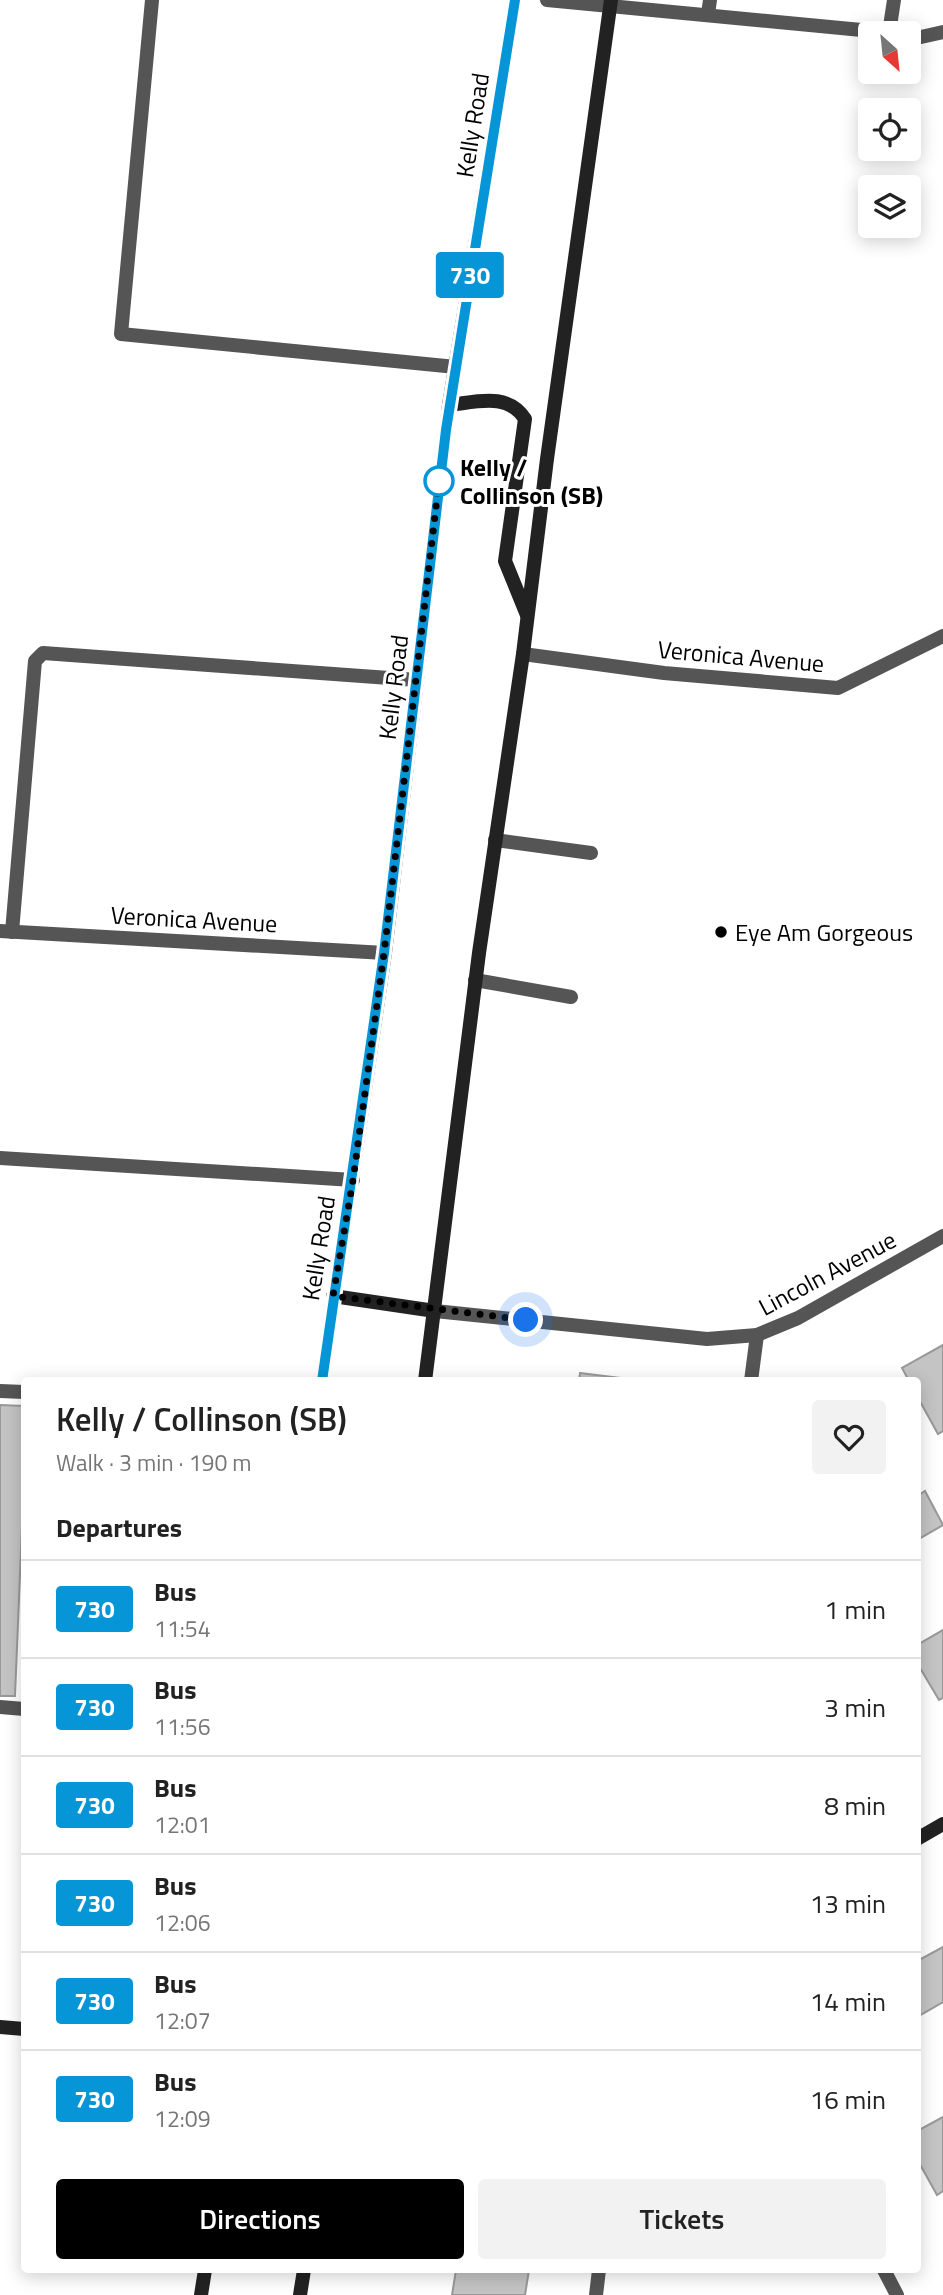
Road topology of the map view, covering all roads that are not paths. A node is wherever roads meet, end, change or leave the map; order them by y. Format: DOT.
graph roads {
  1 [pos="152,0"];
  2 [pos="515,0"];
  3 [pos="547,0"];
  4 [pos="894,0"];
  5 [pos="611,3"];
  6 [pos="709,7"];
  7 [pos="892,21"];
  8 [pos="858,28"];
  9 [pos="943,32"];
  10 [pos="921,37"];
  11 [pos="456,367"];
  12 [pos="449,405"];
  13 [pos="528,616"];
  14 [pos="943,636"];
  15 [pos="523,653"];
  16 [pos="417,680"];
  17 [pos="495,840"];
  18 [pos="591,853"];
  19 [pos="6,932"];
  20 [pos="384,953"];
  21 [pos="475,980"];
  22 [pos="571,997"];
  23 [pos="0,1158"];
  24 [pos="353,1180"];
  25 [pos="943,1236"];
  26 [pos="333,1296"];
  27 [pos="435,1311"];
  28 [pos="757,1335"];
  29 [pos="323,1377"];
  30 [pos="426,1377"];
  31 [pos="752,1377"];
  32 [pos="0,1391"];
  33 [pos="21,1392"];
  34 [pos="0,1707"];
  35 [pos="21,1709"];
  36 [pos="943,1824"];
  37 [pos="921,1837"];
  38 [pos="0,2027"];
  39 [pos="21,2029"];
  40 [pos="205,2273"];
  41 [pos="304,2273"];
  42 [pos="599,2273"];
  43 [pos="886,2273"];
  44 [pos="201,2295"];
  45 [pos="300,2295"];
  46 [pos="596,2295"];
  47 [pos="897,2295"];
  1 -- 11 [label="street"];
  2 -- 11 [label="street, Kelly Road"];
  3 -- 5 [label="street"];
  4 -- 7 [label="street"];
  5 -- 6 [label="street"];
  5 -- 13 [label="street"];
  6 -- 8 [label="street"];
  9 -- 10 [label="street"];
  11 -- 12 [label="street, Kelly Road"];
  12 -- 13 [label="street"];
  12 -- 16 [label="street, Kelly Road"];
  13 -- 15 [label="street"];
  14 -- 15 [label="street, Veronica Avenue"];
  15 -- 17 [label="street"];
  16 -- 19 [label="street"];
  16 -- 20 [label="street, Kelly Road"];
  17 -- 18 [label="street"];
  17 -- 21 [label="street"];
  19 -- 20 [label="street, Veronica Avenue"];
  20 -- 24 [label="street, Kelly Road"];
  21 -- 22 [label="street"];
  21 -- 27 [label="street"];
  23 -- 24 [label="street"];
  24 -- 26 [label="street, Kelly Road"];
  25 -- 28 [label="street, Lincoln Avenue"];
  26 -- 27 [label="street"];
  26 -- 29 [label="street, Kelly Road"];
  27 -- 28 [label="street, Lincoln Avenue"];
  27 -- 30 [label="street"];
  28 -- 31 [label="street"];
  32 -- 33 [label="street"];
  34 -- 35 [label="street"];
  36 -- 37 [label="street"];
  38 -- 39 [label="street"];
  40 -- 44 [label="street"];
  41 -- 45 [label="street"];
  42 -- 46 [label="street"];
  43 -- 47 [label="street"];
}
